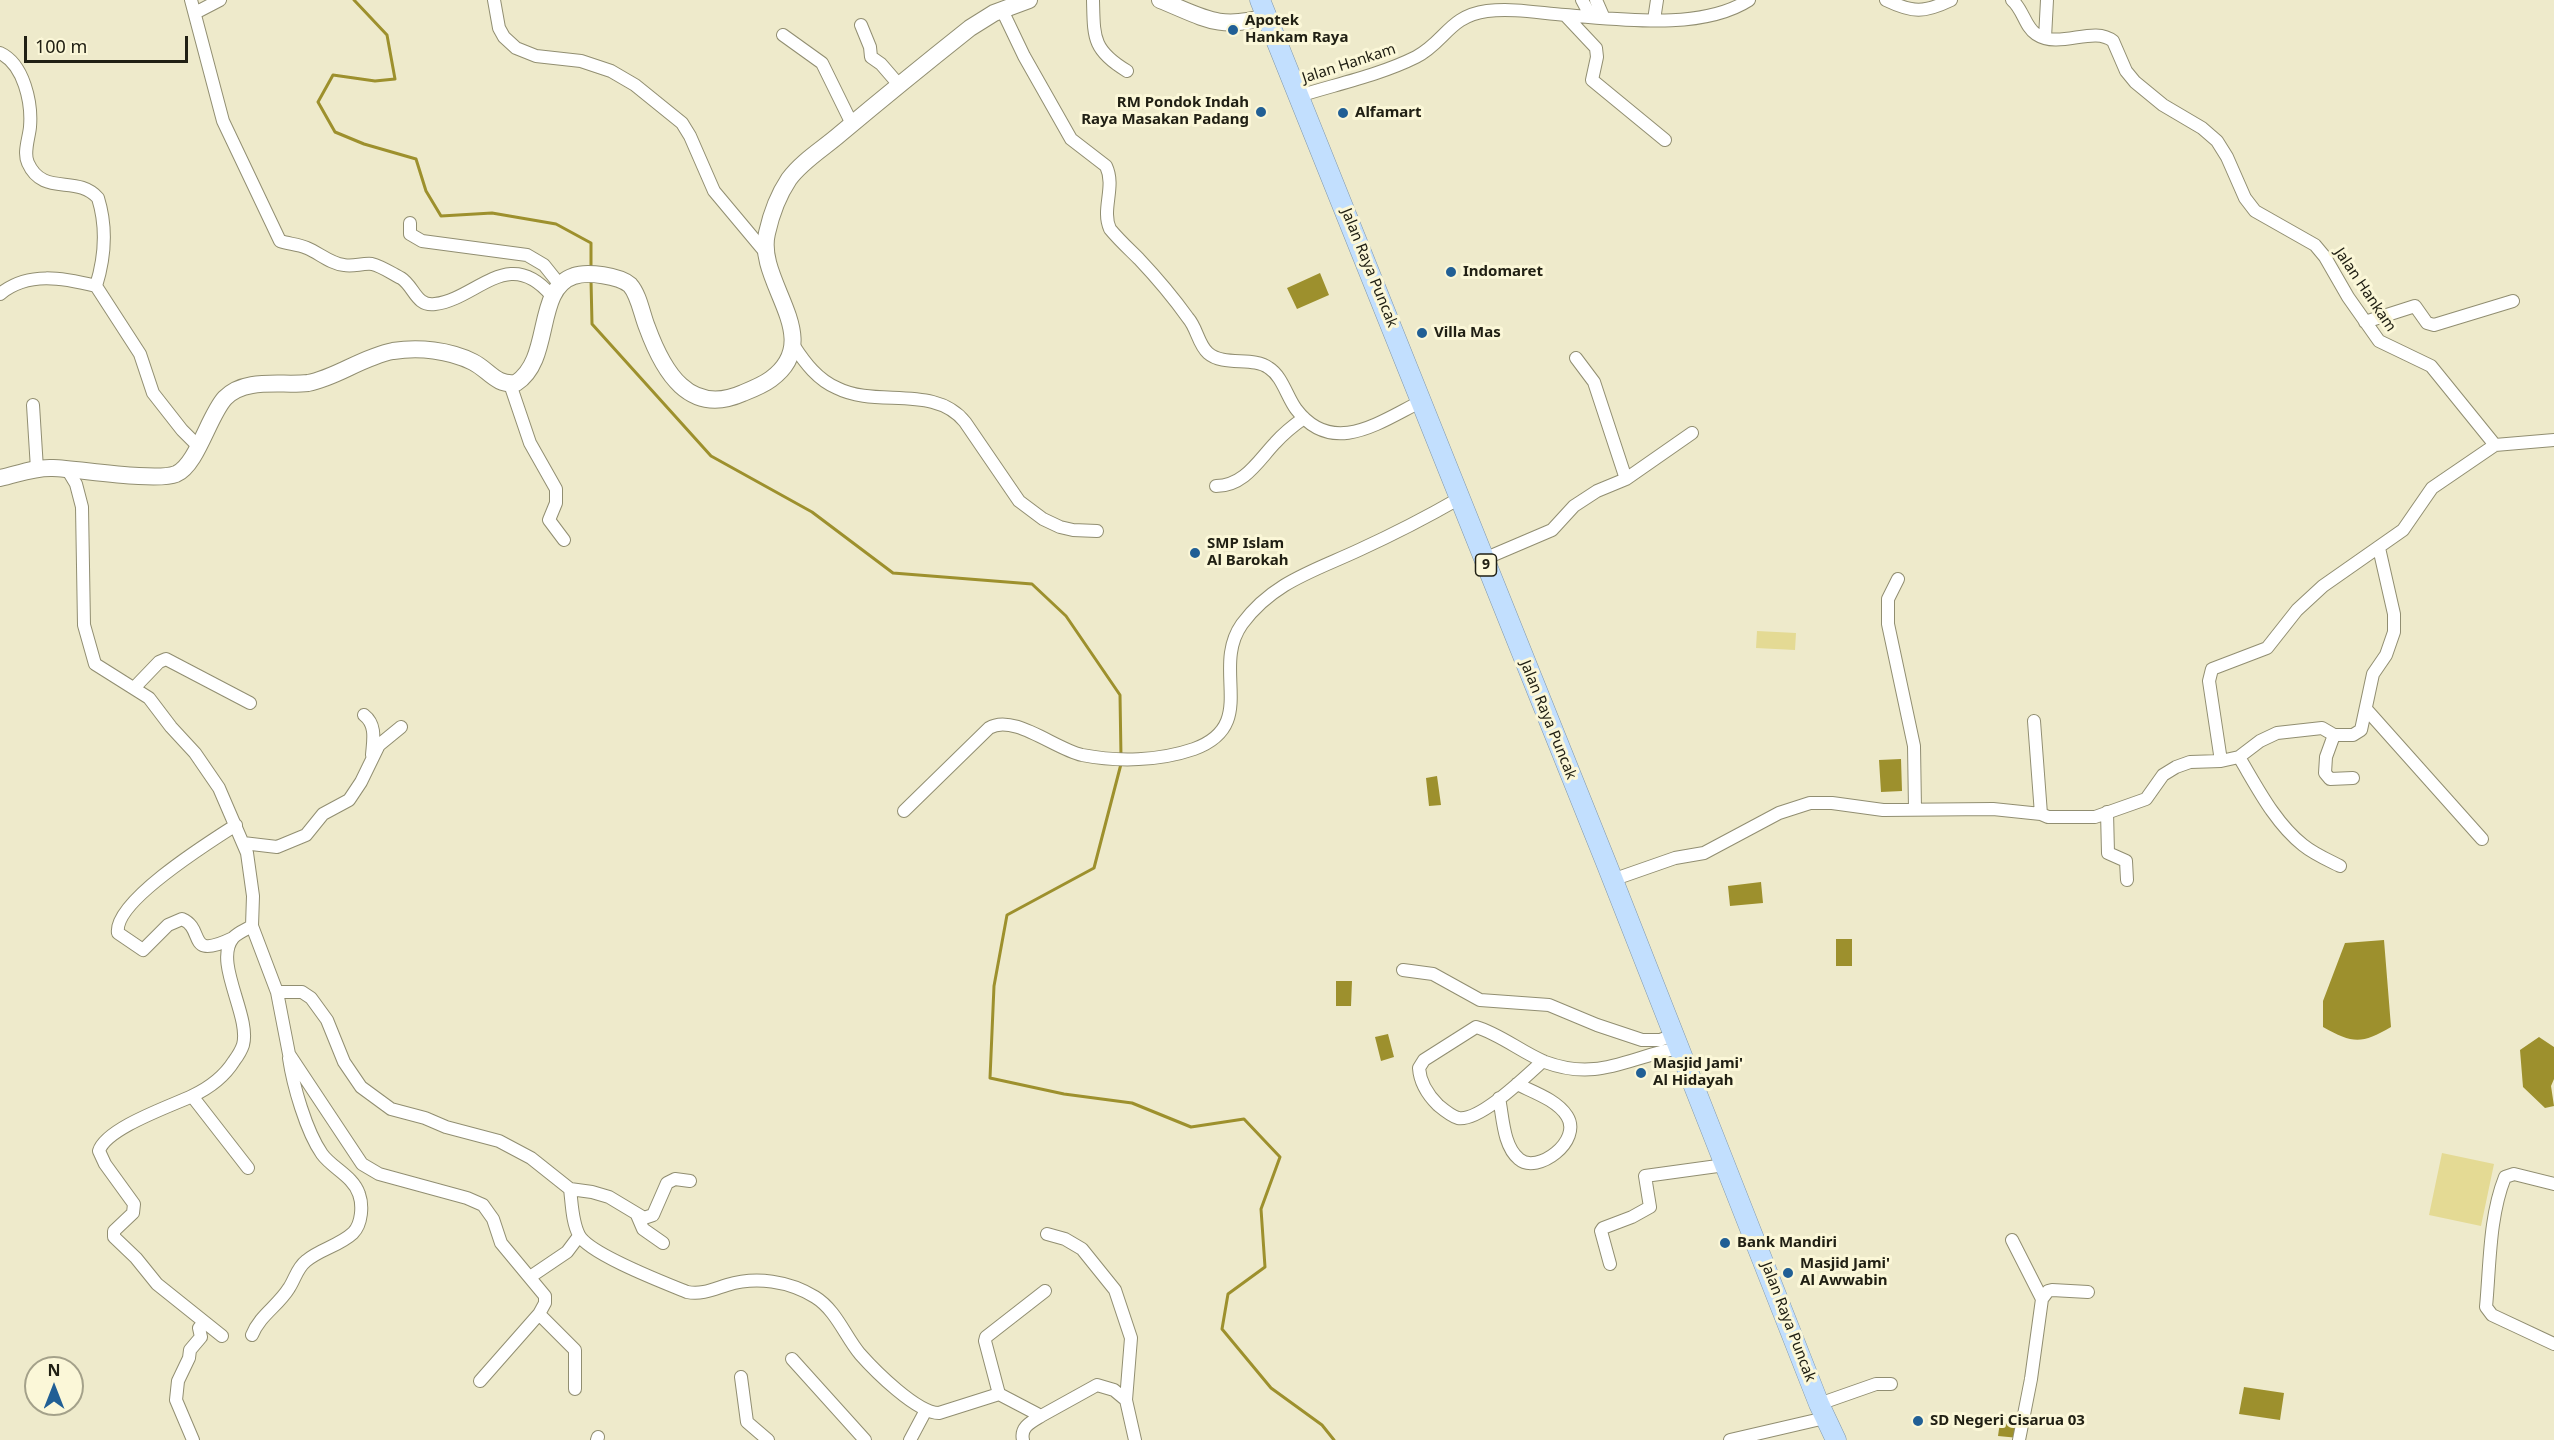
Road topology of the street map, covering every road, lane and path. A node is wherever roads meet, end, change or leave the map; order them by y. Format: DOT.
graph roads {
  1 [pos="191,0"];
  2 [pos="220,0"];
  3 [pos="494,0"];
  4 [pos="1029,0"];
  5 [pos="1093,0"];
  6 [pos="1160,0"];
  7 [pos="1582,0"];
  8 [pos="1596,0"];
  9 [pos="1657,0"];
  10 [pos="1749,0"];
  11 [pos="1886,0"];
  12 [pos="1951,0"];
  13 [pos="2012,0"];
  14 [pos="2046,2"];
  15 [pos="1264,8"];
  16 [pos="1002,10"];
  17 [pos="195,13"];
  18 [pos="1565,15"];
  19 [pos="1596,16"];
  20 [pos="1654,20"];
  21 [pos="861,25"];
  22 [pos="783,35"];
  23 [pos="2045,38"];
  24 [pos="0,53"];
  25 [pos="1127,71"];
  26 [pos="900,86"];
  27 [pos="1299,96"];
  28 [pos="852,124"];
  29 [pos="1665,140"];
  30 [pos="410,223"];
  31 [pos="765,252"];
  32 [pos="96,286"];
  33 [pos="556,290"];
  34 [pos="0,294"];
  35 [pos="2513,302"];
  36 [pos="2365,322"];
  37 [pos="794,346"];
  38 [pos="1576,358"];
  39 [pos="510,384"];
  40 [pos="1422,401"];
  41 [pos="33,405"];
  42 [pos="1304,418"];
  43 [pos="1692,433"];
  44 [pos="2554,440"];
  45 [pos="2495,445"];
  46 [pos="198,446"];
  47 [pos="37,469"];
  48 [pos="67,469"];
  49 [pos="0,478"];
  50 [pos="1626,479"];
  51 [pos="1216,486"];
  52 [pos="1460,498"];
  53 [pos="1097,531"];
  54 [pos="564,540"];
  55 [pos="2379,548"];
  56 [pos="1484,559"];
  57 [pos="1898,579"];
  58 [pos="135,687"];
  59 [pos="250,703"];
  60 [pos="2366,709"];
  61 [pos="364,715"];
  62 [pos="2034,721"];
  63 [pos="401,727"];
  64 [pos="2334,735"];
  65 [pos="2239,757"];
  66 [pos="372,758"];
  67 [pos="2221,761"];
  68 [pos="2353,778"];
  69 [pos="1915,809"];
  70 [pos="904,811"];
  71 [pos="2107,812"];
  72 [pos="2041,814"];
  73 [pos="236,825"];
  74 [pos="2482,839"];
  75 [pos="243,843"];
  76 [pos="2340,867"];
  77 [pos="1612,880"];
  78 [pos="2127,880"];
  79 [pos="252,926"];
  80 [pos="233,938"];
  81 [pos="1403,970"];
  82 [pos="277,992"];
  83 [pos="1676,1042"];
  84 [pos="289,1054"];
  85 [pos="1543,1061"];
  86 [pos="1517,1084"];
  87 [pos="192,1096"];
  88 [pos="1499,1098"];
  89 [pos="1725,1165"];
  90 [pos="248,1168"];
  91 [pos="690,1181"];
  92 [pos="2554,1184"];
  93 [pos="570,1189"];
  94 [pos="637,1215"];
  95 [pos="1047,1234"];
  96 [pos="579,1236"];
  97 [pos="2012,1240"];
  98 [pos="663,1243"];
  99 [pos="1610,1264"];
  100 [pos="530,1277"];
  101 [pos="1045,1291"];
  102 [pos="2088,1292"];
  103 [pos="2042,1299"];
  104 [pos="539,1314"];
  105 [pos="204,1322"];
  106 [pos="252,1335"];
  107 [pos="222,1336"];
  108 [pos="2554,1344"];
  109 [pos="792,1359"];
  110 [pos="741,1377"];
  111 [pos="480,1381"];
  112 [pos="1891,1384"];
  113 [pos="575,1389"];
  114 [pos="999,1394"];
  115 [pos="1126,1400"];
  116 [pos="926,1410"];
  117 [pos="1822,1411"];
  118 [pos="1041,1416"];
  119 [pos="1734,1439"];
  120 [pos="194,1440"];
  121 [pos="768,1440"];
  122 [pos="865,1440"];
  123 [pos="910,1440"];
  124 [pos="1023,1440"];
  125 [pos="1135,1440"];
  126 [pos="1836,1440"];
  127 [pos="2019,1440"];
  1 -- 17 [label="street"];
  2 -- 17 [label="street"];
  3 -- 31 [label="street"];
  4 -- 16 [label="main road"];
  5 -- 25 [label="street"];
  6 -- 15 [label="main road"];
  7 -- 19 [label="street"];
  8 -- 19 [label="street"];
  9 -- 20 [label="street"];
  10 -- 20 [label="street, Jalan Hankam"];
  11 -- 12 [label="street"];
  13 -- 23 [label="street"];
  14 -- 23 [label="street"];
  15 -- 27 [label="highway, Jalan Raya Puncak / 9"];
  16 -- 26 [label="main road"];
  16 -- 42 [label="street"];
  17 -- 33 [label="street"];
  18 -- 19 [label="street, Jalan Hankam"];
  18 -- 27 [label="street, Jalan Hankam"];
  18 -- 29 [label="street"];
  19 -- 20 [label="street, Jalan Hankam"];
  21 -- 26 [label="street"];
  22 -- 28 [label="street"];
  23 -- 36 [label="street, Jalan Hankam"];
  24 -- 32 [label="street"];
  26 -- 28 [label="main road"];
  27 -- 40 [label="highway, Jalan Raya Puncak / 9"];
  28 -- 31 [label="main road"];
  30 -- 33 [label="street"];
  31 -- 37 [label="main road"];
  32 -- 34 [label="street"];
  32 -- 46 [label="street"];
  33 -- 37 [label="main road"];
  33 -- 39 [label="main road"];
  35 -- 36 [label="street"];
  36 -- 45 [label="street, Jalan Hankam"];
  37 -- 53 [label="street"];
  38 -- 50 [label="street"];
  39 -- 46 [label="main road"];
  39 -- 54 [label="street"];
  40 -- 42 [label="street"];
  40 -- 52 [label="highway, Jalan Raya Puncak / 9"];
  41 -- 47 [label="street"];
  42 -- 51 [label="street"];
  43 -- 50 [label="street"];
  44 -- 45 [label="street"];
  45 -- 55 [label="street"];
  46 -- 48 [label="main road"];
  47 -- 48 [label="main road"];
  47 -- 49 [label="main road"];
  48 -- 58 [label="street"];
  50 -- 56 [label="street"];
  52 -- 56 [label="highway, Jalan Raya Puncak / 9"];
  52 -- 70 [label="street"];
  55 -- 60 [label="street"];
  55 -- 67 [label="street"];
  56 -- 77 [label="highway, Jalan Raya Puncak / 9"];
  57 -- 69 [label="street"];
  58 -- 59 [label="street"];
  58 -- 73 [label="street"];
  60 -- 64 [label="street"];
  60 -- 74 [label="street"];
  61 -- 66 [label="street"];
  62 -- 72 [label="street"];
  63 -- 66 [label="street"];
  64 -- 65 [label="street"];
  64 -- 68 [label="street"];
  65 -- 67 [label="street"];
  65 -- 76 [label="street"];
  66 -- 75 [label="street"];
  67 -- 71 [label="street"];
  69 -- 72 [label="street"];
  69 -- 77 [label="street"];
  71 -- 72 [label="street"];
  71 -- 78 [label="street"];
  73 -- 75 [label="street"];
  73 -- 80 [label="street"];
  75 -- 79 [label="street"];
  77 -- 83 [label="highway, Jalan Raya Puncak / 9"];
  79 -- 80 [label="street"];
  79 -- 82 [label="street"];
  80 -- 87 [label="street"];
  81 -- 83 [label="street"];
  82 -- 84 [label="street"];
  82 -- 93 [label="street"];
  83 -- 85 [label="street"];
  83 -- 89 [label="highway, Jalan Raya Puncak / 9"];
  84 -- 100 [label="street"];
  84 -- 106 [label="street"];
  85 -- 86 [label="street"];
  85 -- 88 [label="street"];
  86 -- 88 [label="street"];
  86 -- 88 [label="street"];
  87 -- 90 [label="street"];
  87 -- 105 [label="street"];
  89 -- 99 [label="street"];
  89 -- 117 [label="highway, Jalan Raya Puncak / 9"];
  91 -- 94 [label="street"];
  92 -- 108 [label="street"];
  93 -- 94 [label="street"];
  93 -- 96 [label="street"];
  94 -- 98 [label="street"];
  95 -- 115 [label="street"];
  96 -- 100 [label="street"];
  96 -- 116 [label="street"];
  97 -- 103 [label="street"];
  100 -- 104 [label="street"];
  101 -- 114 [label="street"];
  102 -- 103 [label="street"];
  103 -- 127 [label="street"];
  104 -- 111 [label="street"];
  104 -- 113 [label="street"];
  105 -- 107 [label="street"];
  105 -- 120 [label="street"];
  109 -- 122 [label="street"];
  110 -- 121 [label="street"];
  112 -- 117 [label="street"];
  114 -- 116 [label="street"];
  114 -- 118 [label="street"];
  115 -- 118 [label="street"];
  115 -- 125 [label="street"];
  116 -- 123 [label="street"];
  117 -- 119 [label="street"];
  117 -- 126 [label="highway, Jalan Raya Puncak / 9"];
  118 -- 124 [label="street"];
}
